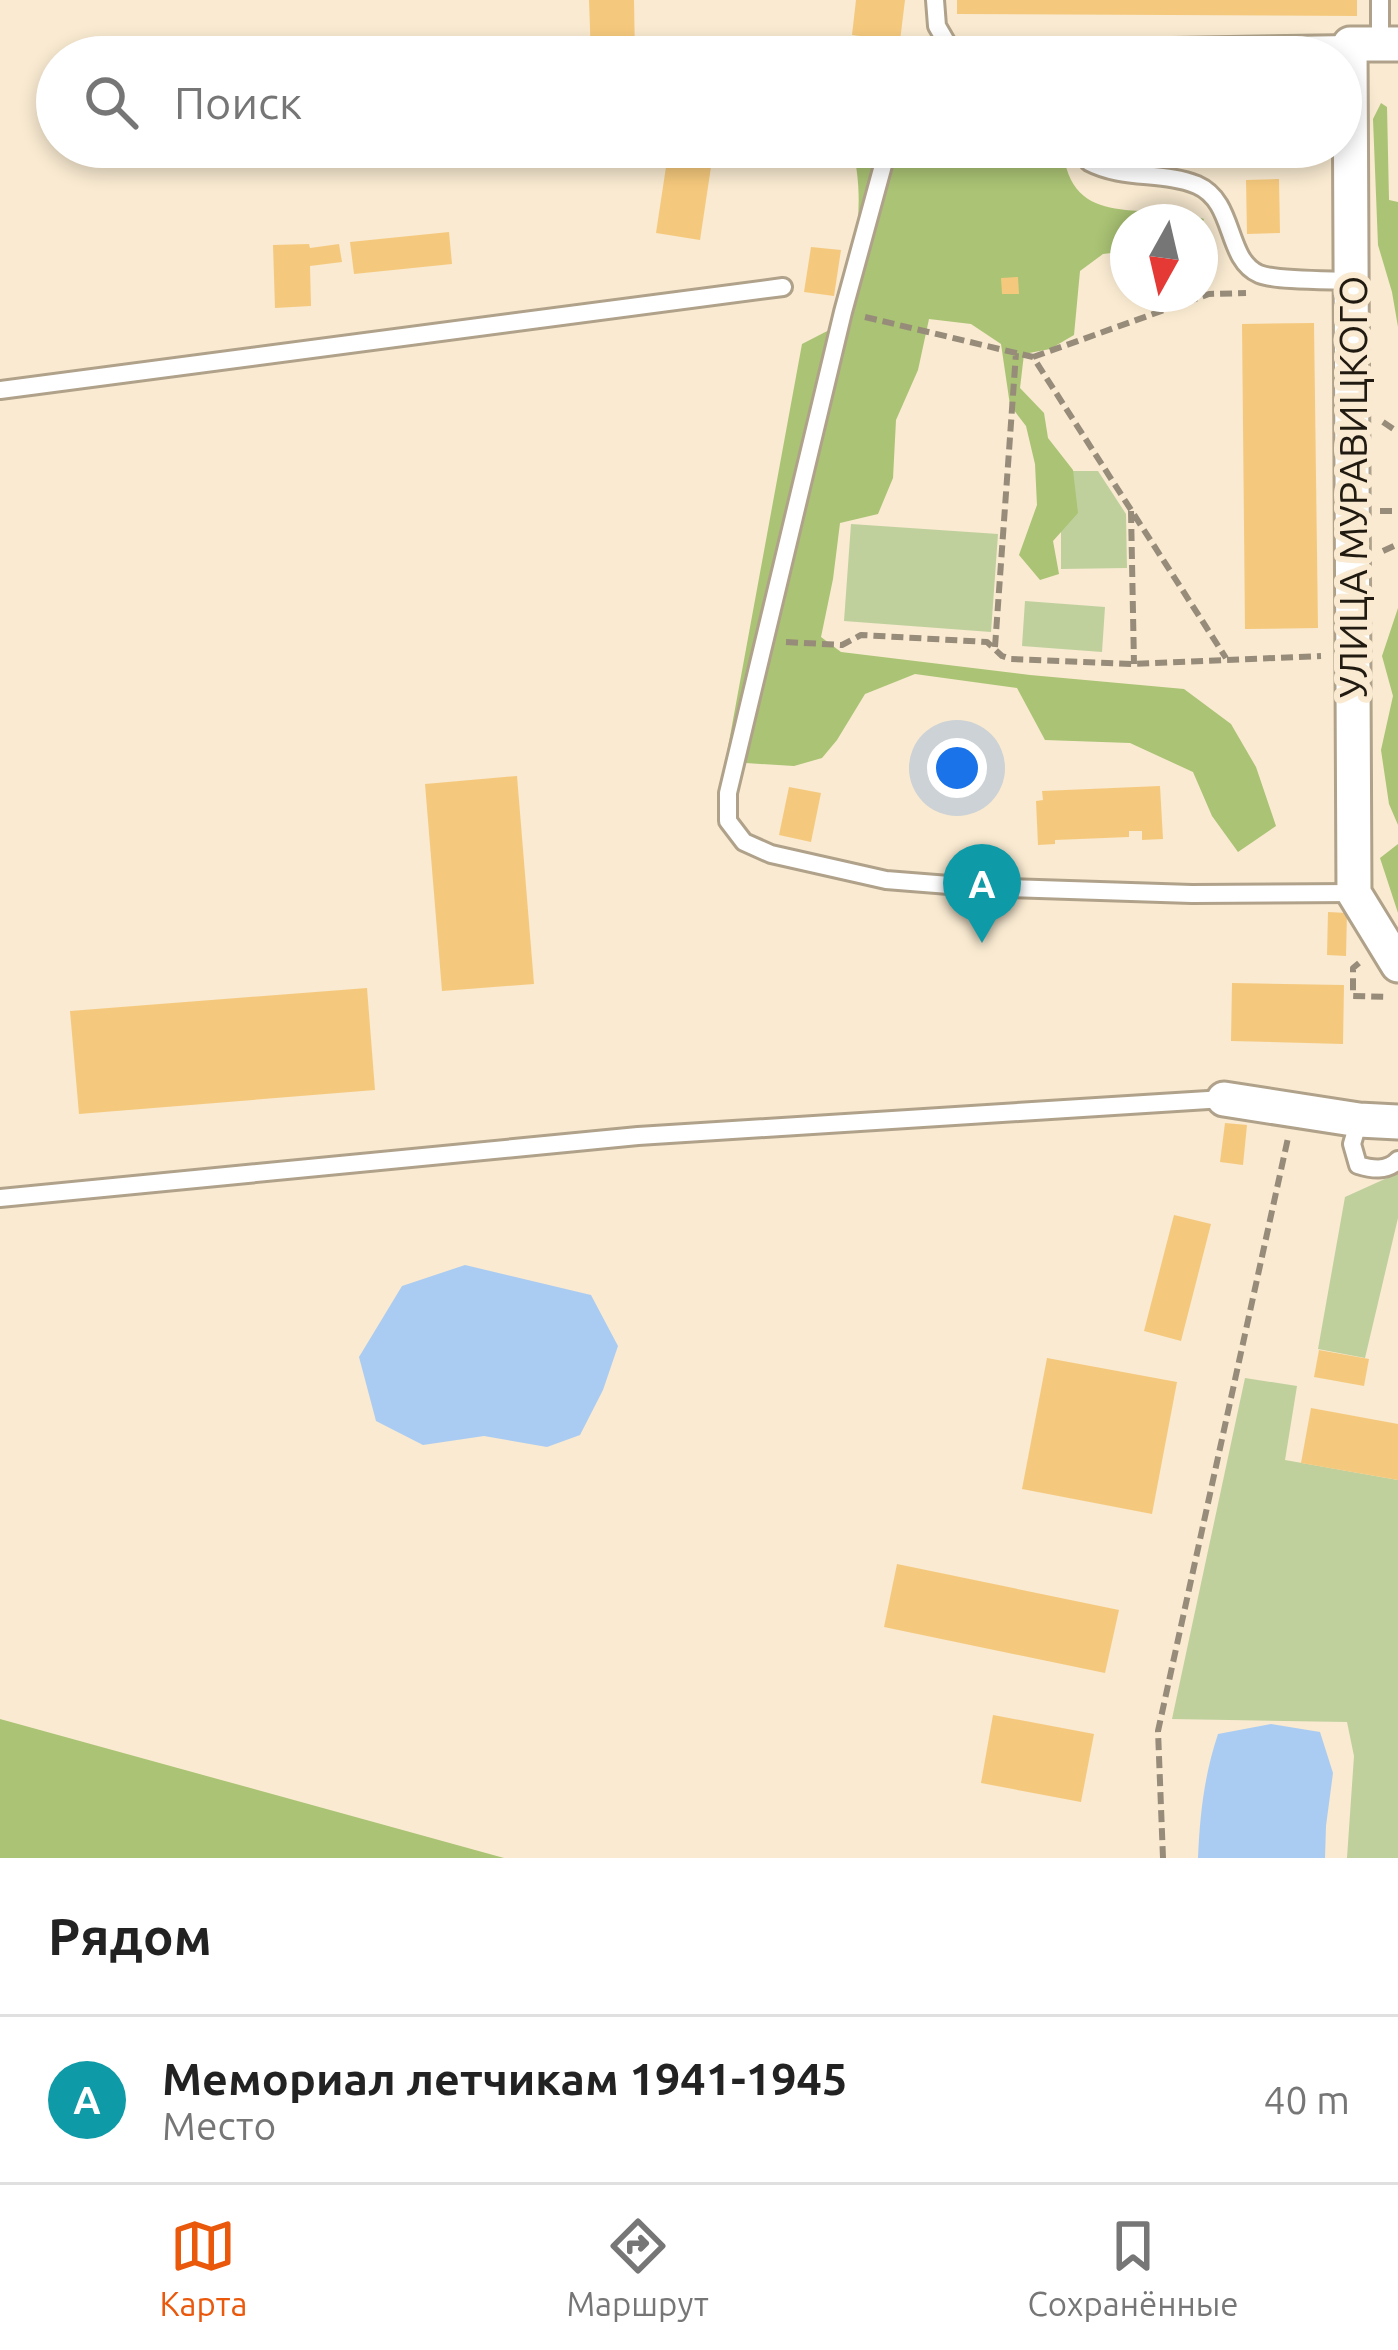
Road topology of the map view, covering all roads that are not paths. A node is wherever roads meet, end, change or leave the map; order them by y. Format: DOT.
graph roads {
  1 [pos="935,0"];
  2 [pos="1380,0"];
  3 [pos="943,36"];
  4 [pos="1376,44"];
  5 [pos="882,168"];
  6 [pos="1100,168"];
  7 [pos="1351,281"];
  8 [pos="783,286"];
  9 [pos="0,390"];
  10 [pos="1354,893"];
  11 [pos="1398,965"];
  12 [pos="1224,1099"];
  13 [pos="1359,1120"];
  14 [pos="1398,1123"];
  15 [pos="1398,1160"];
  16 [pos="0,1198"];
  1 -- 3 [label="lane"];
  2 -- 4 [label="lane"];
  4 -- 7 [label="street, УЛИЦА МУРАВИЦКОГО"];
  5 -- 10 [label="lane"];
  6 -- 7 [label="lane"];
  7 -- 10 [label="street, УЛИЦА МУРАВИЦКОГО"];
  8 -- 9 [label="lane"];
  10 -- 11 [label="street"];
  12 -- 13 [label="street"];
  12 -- 16 [label="lane"];
  13 -- 14 [label="street"];
  13 -- 15 [label="lane"];
}
